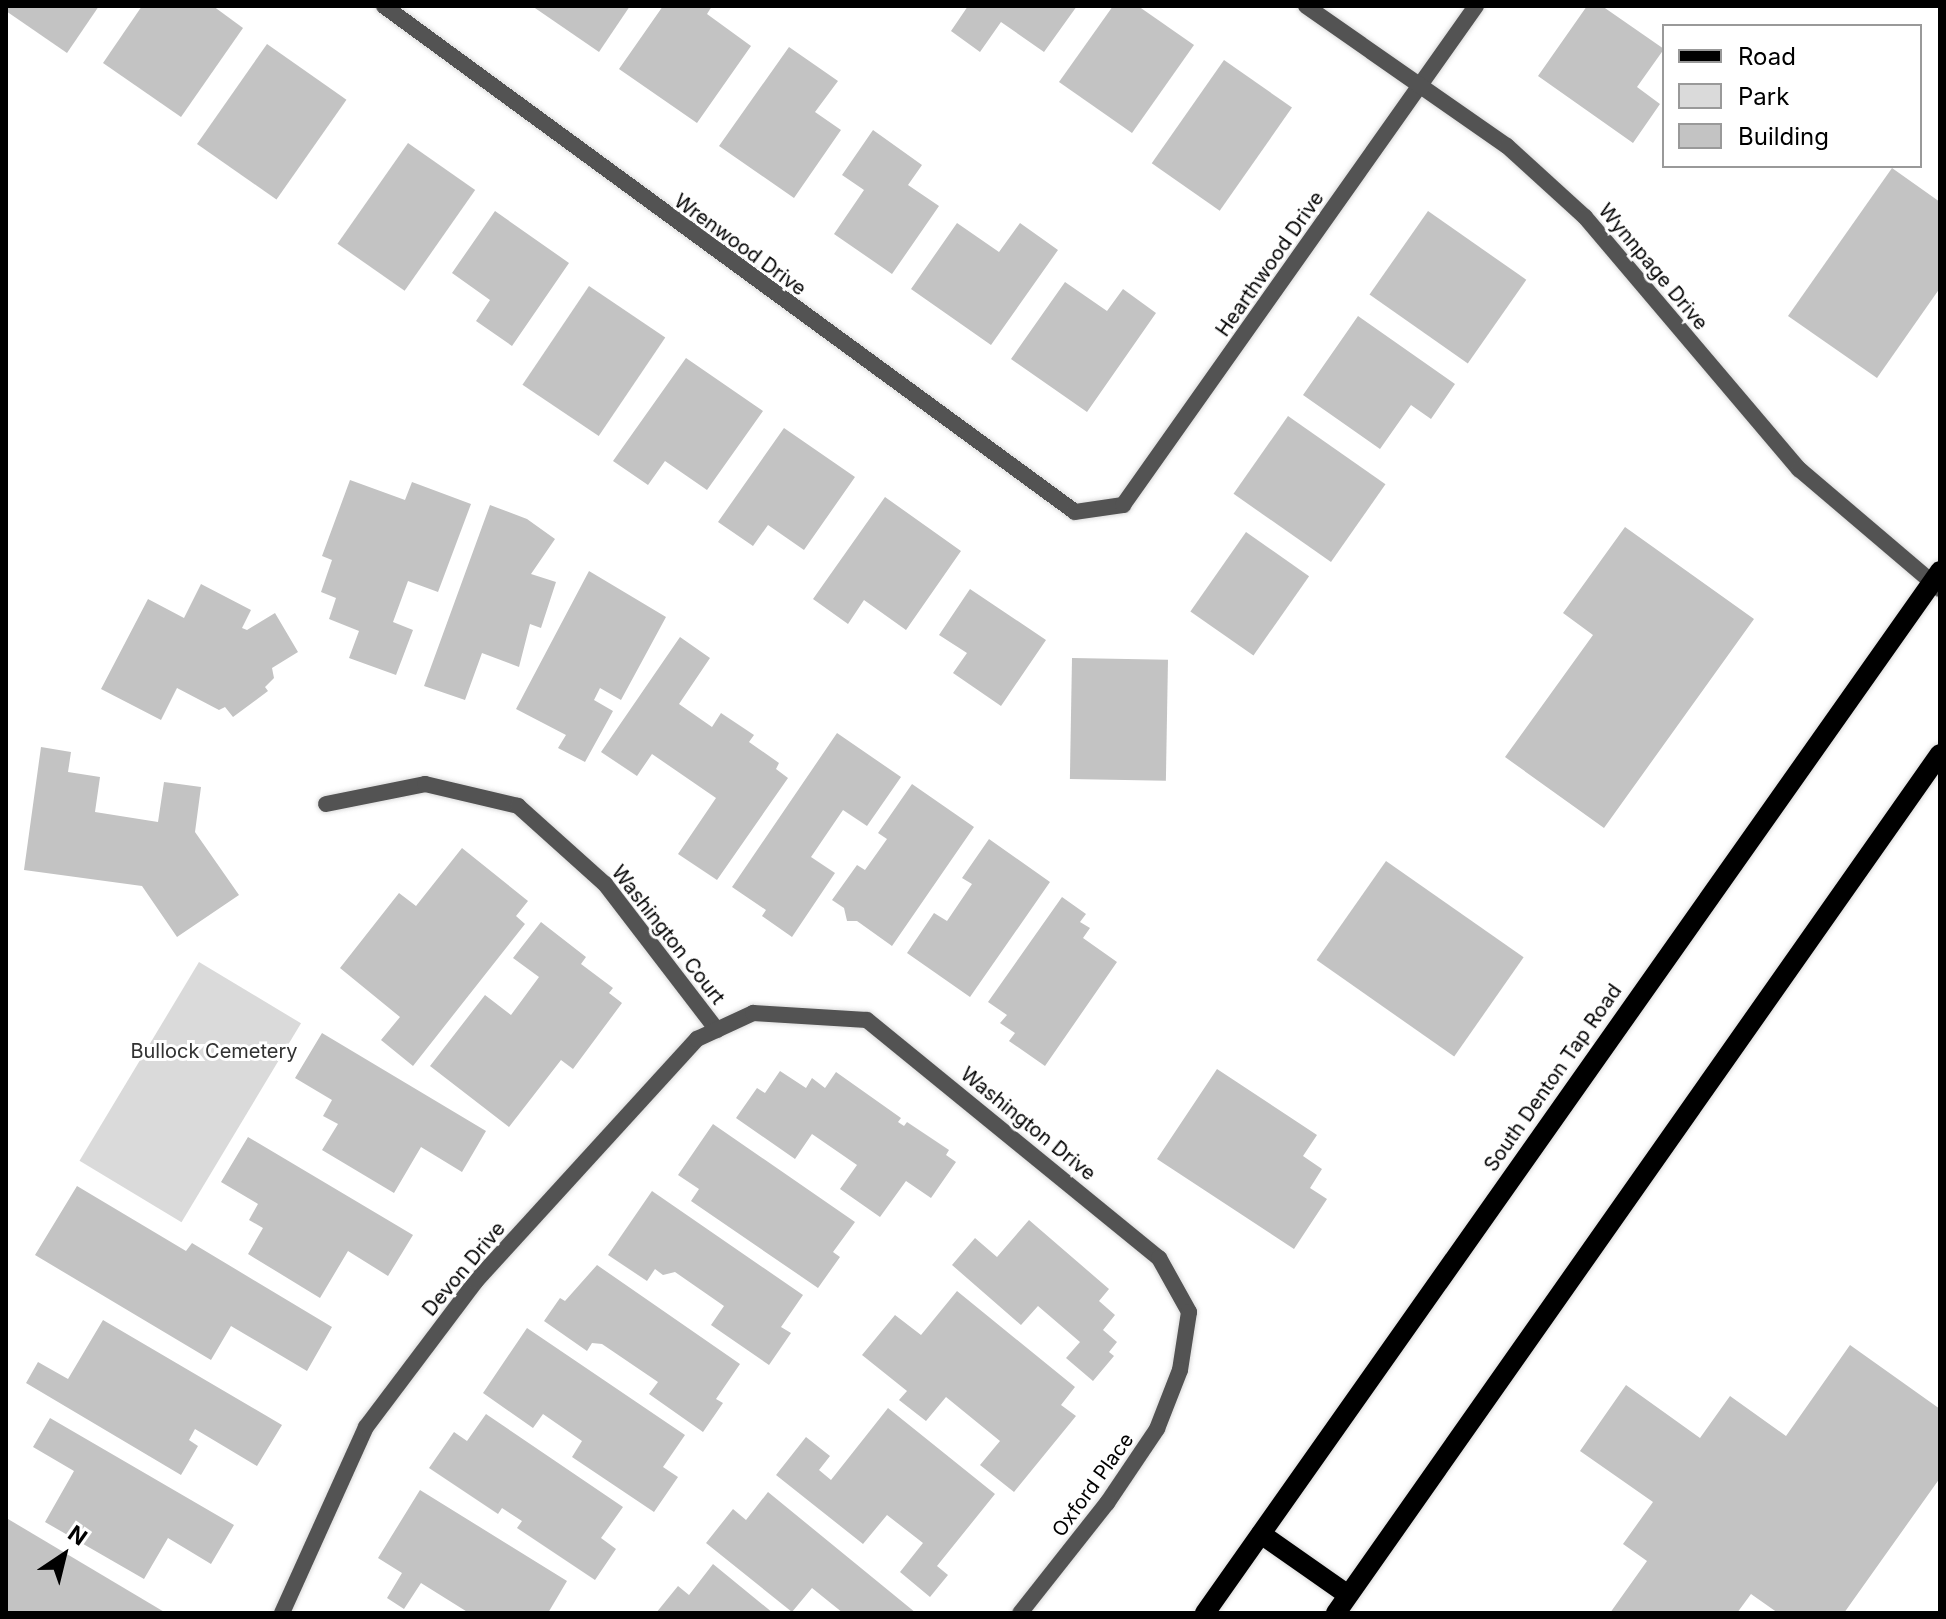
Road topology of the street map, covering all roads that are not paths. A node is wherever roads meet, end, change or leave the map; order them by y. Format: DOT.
graph roads {
  1 [pos="384,6"];
  2 [pos="1306,6"];
  3 [pos="1476,6"];
  4 [pos="1423,83"];
  5 [pos="1075,512"];
  6 [pos="1937,581"];
  7 [pos="1940,754"];
  8 [pos="326,804"];
  9 [pos="753,1013"];
  10 [pos="717,1030"];
  11 [pos="1180,1370"];
  12 [pos="1261,1534"];
  13 [pos="1348,1595"];
  14 [pos="282,1613"];
  15 [pos="1020,1613"];
  16 [pos="1205,1613"];
  17 [pos="1336,1613"];
  1 -- 5 [label="street, Wrenwood Drive"];
  2 -- 4 [label="street, Wynnpage Drive"];
  3 -- 4 [label="street, Hearthwood Drive"];
  4 -- 5 [label="street, Hearthwood Drive"];
  4 -- 6 [label="street, Wynnpage Drive"];
  6 -- 12 [label="main road, South Denton Tap Road"];
  7 -- 13 [label="main road"];
  8 -- 10 [label="street, Washington Court"];
  9 -- 10 [label="street, Devon Drive"];
  9 -- 11 [label="street, Washington Drive"];
  10 -- 14 [label="street, Devon Drive"];
  11 -- 15 [label="street, Oxford Place"];
  12 -- 13 [label="main road"];
  12 -- 16 [label="main road, South Denton Tap Road"];
  13 -- 17 [label="main road"];
}
